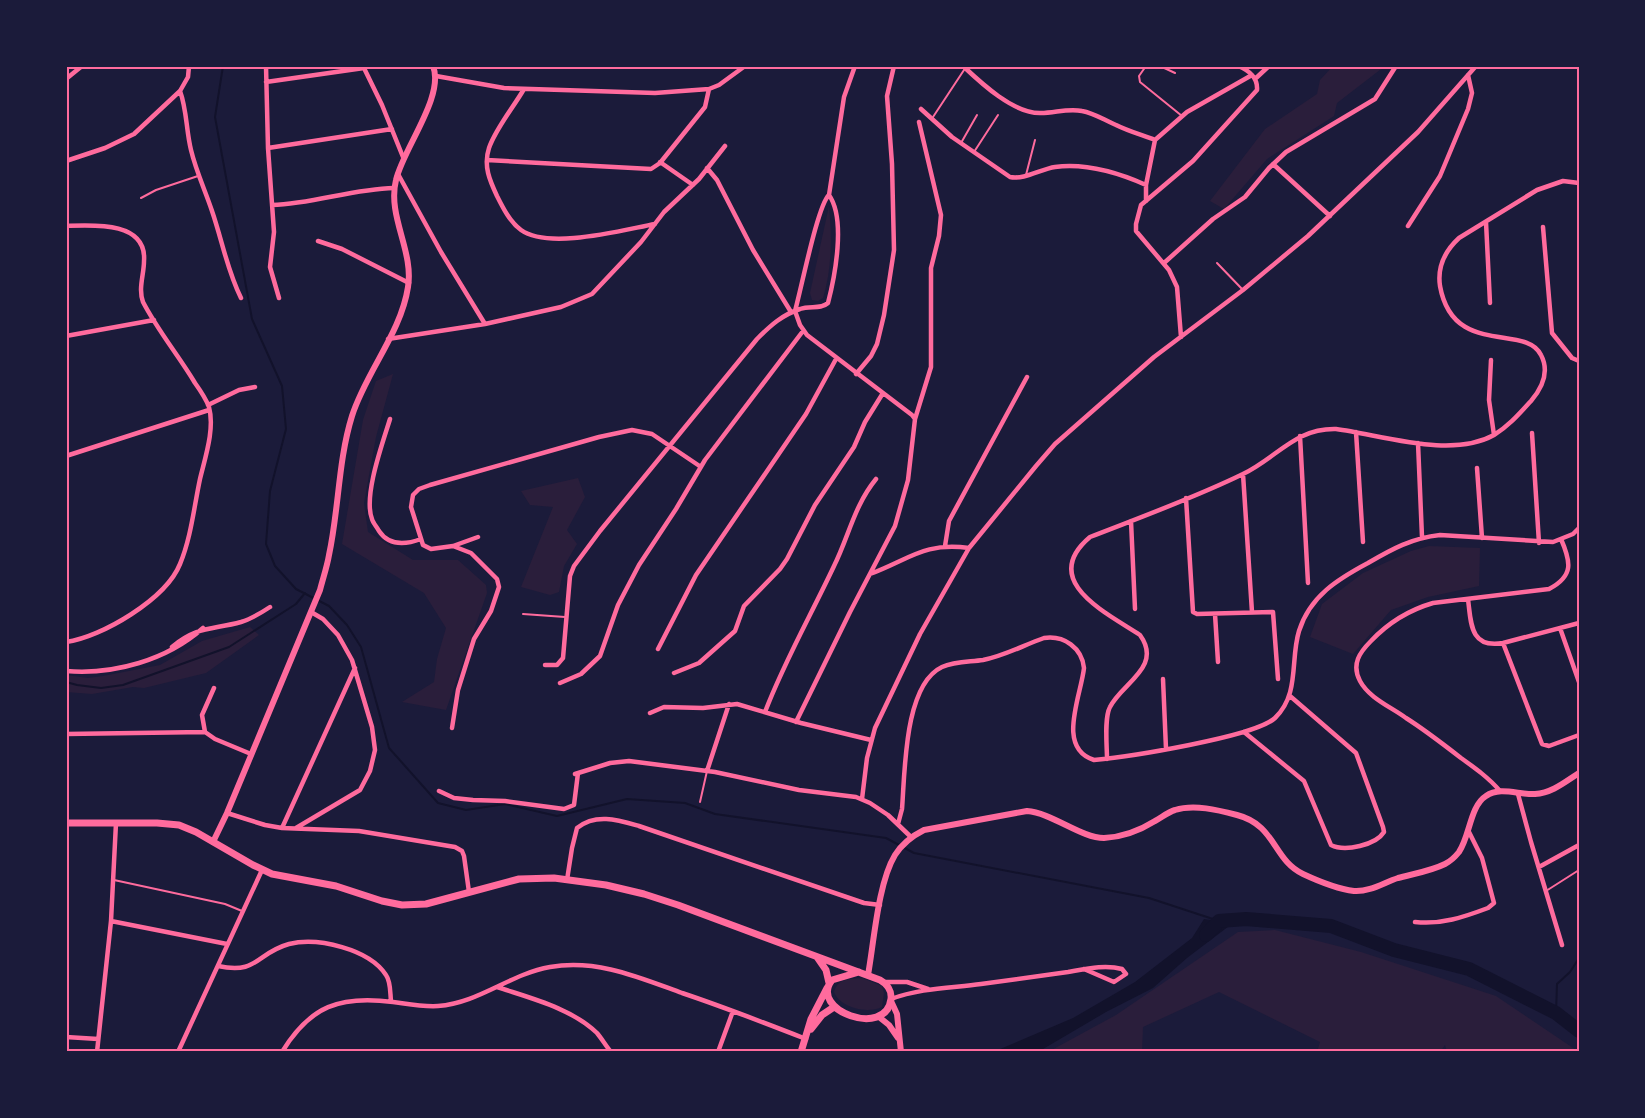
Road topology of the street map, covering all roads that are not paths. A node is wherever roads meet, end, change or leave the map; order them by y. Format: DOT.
graph roads {
  1 [pos="82,66"];
  2 [pos="189,66"];
  3 [pos="266,66"];
  4 [pos="433,66"];
  5 [pos="745,66"];
  6 [pos="855,66"];
  7 [pos="894,66"];
  8 [pos="1146,66"];
  9 [pos="1160,66"];
  10 [pos="1238,66"];
  11 [pos="1269,66"];
  12 [pos="1396,66"];
  13 [pos="1476,66"];
  14 [pos="363,67"];
  15 [pos="964,67"];
  16 [pos="1175,73"];
  17 [pos="1468,75"];
  18 [pos="436,76"];
  19 [pos="1253,77"];
  20 [pos="66,79"];
  21 [pos="266,82"];
  22 [pos="524,89"];
  23 [pos="708,89"];
  24 [pos="180,91"];
  25 [pos="921,109"];
  26 [pos="977,115"];
  27 [pos="998,115"];
  28 [pos="1182,116"];
  29 [pos="931,120"];
  30 [pos="919,122"];
  31 [pos="392,129"];
  32 [pos="1035,140"];
  33 [pos="1155,140"];
  34 [pos="961,143"];
  35 [pos="724,146"];
  36 [pos="268,148"];
  37 [pos="974,152"];
  38 [pos="403,157"];
  39 [pos="67,160"];
  40 [pos="487,160"];
  41 [pos="660,162"];
  42 [pos="1273,164"];
  43 [pos="707,168"];
  44 [pos="398,173"];
  45 [pos="1025,175"];
  46 [pos="198,176"];
  47 [pos="1579,183"];
  48 [pos="693,185"];
  49 [pos="1146,185"];
  50 [pos="394,188"];
  51 [pos="829,195"];
  52 [pos="141,198"];
  53 [pos="1146,201"];
  54 [pos="272,205"];
  55 [pos="1330,216"];
  56 [pos="1486,222"];
  57 [pos="655,224"];
  58 [pos="66,226"];
  59 [pos="1408,226"];
  60 [pos="1544,226"];
  61 [pos="318,241"];
  62 [pos="1217,262"];
  63 [pos="1164,264"];
  64 [pos="409,283"];
  65 [pos="1243,290"];
  66 [pos="241,298"];
  67 [pos="279,298"];
  68 [pos="1490,303"];
  69 [pos="793,312"];
  70 [pos="153,320"];
  71 [pos="485,324"];
  72 [pos="803,331"];
  73 [pos="66,336"];
  74 [pos="1181,337"];
  75 [pos="388,339"];
  76 [pos="836,359"];
  77 [pos="1491,360"];
  78 [pos="1577,361"];
  79 [pos="856,374"];
  80 [pos="1027,377"];
  81 [pos="255,387"];
  82 [pos="883,393"];
  83 [pos="209,408"];
  84 [pos="915,418"];
  85 [pos="390,419"];
  86 [pos="1356,432"];
  87 [pos="66,433"];
  88 [pos="1532,433"];
  89 [pos="1494,435"];
  90 [pos="1300,436"];
  91 [pos="1418,443"];
  92 [pos="670,445"];
  93 [pos="66,454"];
  94 [pos="701,467"];
  95 [pos="1477,468"];
  96 [pos="1243,474"];
  97 [pos="876,479"];
  98 [pos="1186,498"];
  99 [pos="1131,521"];
  100 [pos="1579,528"];
  101 [pos="478,537"];
  102 [pos="1422,537"];
  103 [pos="1482,538"];
  104 [pos="421,539"];
  105 [pos="1561,540"];
  106 [pos="1363,542"];
  107 [pos="1539,543"];
  108 [pos="453,546"];
  109 [pos="945,546"];
  110 [pos="969,548"];
  111 [pos="870,574"];
  112 [pos="1308,583"];
  113 [pos="1468,599"];
  114 [pos="270,607"];
  115 [pos="312,609"];
  116 [pos="1135,609"];
  117 [pos="1252,612"];
  118 [pos="523,614"];
  119 [pos="1215,614"];
  120 [pos="566,617"];
  121 [pos="1579,623"];
  122 [pos="1560,628"];
  123 [pos="66,642"];
  124 [pos="1503,643"];
  125 [pos="658,649"];
  126 [pos="1218,662"];
  127 [pos="545,665"];
  128 [pos="355,668"];
  129 [pos="66,671"];
  130 [pos="674,674"];
  131 [pos="1163,679"];
  132 [pos="1278,679"];
  133 [pos="1579,682"];
  134 [pos="560,683"];
  135 [pos="214,688"];
  136 [pos="1290,696"];
  137 [pos="729,704"];
  138 [pos="765,712"];
  139 [pos="650,713"];
  140 [pos="796,722"];
  141 [pos="452,728"];
  142 [pos="205,732"];
  143 [pos="1244,732"];
  144 [pos="66,734"];
  145 [pos="1579,735"];
  146 [pos="871,740"];
  147 [pos="1166,749"];
  148 [pos="251,754"];
  149 [pos="1107,759"];
  150 [pos="707,771"];
  151 [pos="1579,773"];
  152 [pos="440,791"];
  153 [pos="1500,791"];
  154 [pos="1518,794"];
  155 [pos="862,799"];
  156 [pos="700,802"];
  157 [pos="226,813"];
  158 [pos="66,823"];
  159 [pos="116,823"];
  160 [pos="898,824"];
  161 [pos="282,828"];
  162 [pos="296,828"];
  163 [pos="1469,831"];
  164 [pos="909,839"];
  165 [pos="213,842"];
  166 [pos="1579,845"];
  167 [pos="1539,867"];
  168 [pos="262,870"];
  169 [pos="1579,870"];
  170 [pos="567,879"];
  171 [pos="113,880"];
  172 [pos="1546,891"];
  173 [pos="469,892"];
  174 [pos="880,905"];
  175 [pos="242,911"];
  176 [pos="111,921"];
  177 [pos="1416,922"];
  178 [pos="227,944"];
  179 [pos="1562,945"];
  180 [pos="817,957"];
  181 [pos="218,966"];
  182 [pos="1084,969"];
  183 [pos="859,972"];
  184 [pos="868,975"];
  185 [pos="884,982"];
  186 [pos="829,985"];
  187 [pos="497,987"];
  188 [pos="928,989"];
  189 [pos="891,1000"];
  190 [pos="391,1001"];
  191 [pos="834,1007"];
  192 [pos="733,1011"];
  193 [pos="879,1017"];
  194 [pos="807,1036"];
  195 [pos="66,1037"];
  196 [pos="898,1038"];
  197 [pos="98,1039"];
  198 [pos="96,1052"];
  199 [pos="178,1052"];
  200 [pos="282,1052"];
  201 [pos="611,1052"];
  202 [pos="718,1052"];
  203 [pos="801,1052"];
  204 [pos="901,1052"];
  1 -- 20 [label="street"];
  2 -- 24 [label="street"];
  3 -- 21 [label="street"];
  4 -- 18 [label="street"];
  5 -- 23 [label="street"];
  6 -- 51 [label="street"];
  7 -- 79 [label="street"];
  8 -- 28 [label="lane"];
  9 -- 16 [label="lane"];
  10 -- 19 [label="street"];
  11 -- 19 [label="street"];
  12 -- 42 [label="street"];
  13 -- 17 [label="street"];
  14 -- 21 [label="street"];
  14 -- 31 [label="street"];
  15 -- 29 [label="lane"];
  15 -- 33 [label="street"];
  17 -- 55 [label="street"];
  17 -- 59 [label="street"];
  18 -- 22 [label="street"];
  18 -- 38 [label="street"];
  19 -- 28 [label="street"];
  19 -- 53 [label="street"];
  21 -- 36 [label="street"];
  22 -- 23 [label="street"];
  22 -- 40 [label="street"];
  23 -- 41 [label="street"];
  24 -- 39 [label="street"];
  24 -- 46 [label="street"];
  25 -- 29 [label="street"];
  26 -- 34 [label="lane"];
  27 -- 37 [label="lane"];
  28 -- 33 [label="street"];
  29 -- 34 [label="street"];
  30 -- 84 [label="street"];
  31 -- 36 [label="street"];
  31 -- 38 [label="street"];
  32 -- 45 [label="lane"];
  33 -- 49 [label="street"];
  34 -- 37 [label="street"];
  35 -- 43 [label="street"];
  36 -- 54 [label="street"];
  37 -- 45 [label="street"];
  38 -- 44 [label="street"];
  40 -- 41 [label="street"];
  40 -- 57 [label="street"];
  41 -- 48 [label="street"];
  42 -- 55 [label="street"];
  42 -- 63 [label="street"];
  43 -- 48 [label="street"];
  43 -- 69 [label="street"];
  44 -- 50 [label="street"];
  44 -- 71 [label="street"];
  45 -- 49 [label="street"];
  46 -- 52 [label="lane"];
  46 -- 66 [label="street"];
  47 -- 56 [label="street"];
  48 -- 57 [label="street"];
  49 -- 53 [label="street"];
  50 -- 54 [label="street"];
  50 -- 64 [label="street"];
  51 -- 69 [label="street"];
  51 -- 69 [label="street"];
  53 -- 63 [label="street"];
  54 -- 67 [label="street"];
  55 -- 65 [label="street"];
  56 -- 68 [label="street"];
  56 -- 89 [label="street"];
  57 -- 71 [label="street"];
  58 -- 70 [label="street"];
  60 -- 78 [label="street"];
  61 -- 64 [label="street"];
  62 -- 65 [label="lane"];
  63 -- 74 [label="street"];
  64 -- 75 [label="street"];
  65 -- 74 [label="street"];
  69 -- 72 [label="street"];
  69 -- 92 [label="street"];
  70 -- 73 [label="street"];
  70 -- 83 [label="street"];
  71 -- 75 [label="street"];
  72 -- 76 [label="street"];
  72 -- 94 [label="street"];
  74 -- 110 [label="street"];
  75 -- 115 [label="street"];
  76 -- 79 [label="street"];
  76 -- 125 [label="street"];
  77 -- 89 [label="street"];
  79 -- 82 [label="street"];
  80 -- 109 [label="street"];
  81 -- 83 [label="street"];
  82 -- 84 [label="street"];
  82 -- 130 [label="street"];
  83 -- 93 [label="street"];
  83 -- 123 [label="street"];
  84 -- 111 [label="street"];
  85 -- 104 [label="street"];
  86 -- 90 [label="street"];
  86 -- 91 [label="street"];
  86 -- 106 [label="street"];
  87 -- 93 [label="street"];
  88 -- 107 [label="street"];
  89 -- 91 [label="street"];
  90 -- 96 [label="street"];
  90 -- 112 [label="street"];
  91 -- 102 [label="street"];
  92 -- 94 [label="street"];
  92 -- 104 [label="street"];
  92 -- 120 [label="street"];
  94 -- 134 [label="street"];
  95 -- 103 [label="street"];
  96 -- 98 [label="street"];
  96 -- 117 [label="street"];
  97 -- 138 [label="street"];
  98 -- 99 [label="street"];
  98 -- 119 [label="street"];
  99 -- 116 [label="street"];
  99 -- 149 [label="street"];
  100 -- 105 [label="street"];
  101 -- 108 [label="street"];
  102 -- 103 [label="street"];
  102 -- 136 [label="street"];
  103 -- 107 [label="street"];
  104 -- 108 [label="street"];
  105 -- 107 [label="street"];
  105 -- 113 [label="street"];
  108 -- 141 [label="street"];
  109 -- 110 [label="street"];
  109 -- 111 [label="street"];
  110 -- 146 [label="street"];
  111 -- 140 [label="street"];
  113 -- 124 [label="street"];
  113 -- 153 [label="street"];
  114 -- 129 [label="street"];
  115 -- 128 [label="street"];
  115 -- 148 [label="street"];
  117 -- 119 [label="street"];
  117 -- 132 [label="street"];
  118 -- 120 [label="lane"];
  119 -- 126 [label="street"];
  120 -- 127 [label="street"];
  121 -- 122 [label="street"];
  122 -- 124 [label="street"];
  122 -- 133 [label="street"];
  124 -- 145 [label="street"];
  128 -- 161 [label="street"];
  128 -- 162 [label="street"];
  131 -- 147 [label="street"];
  135 -- 142 [label="street"];
  136 -- 143 [label="street"];
  136 -- 143 [label="street"];
  137 -- 138 [label="street"];
  137 -- 139 [label="street"];
  137 -- 150 [label="street"];
  138 -- 140 [label="street"];
  140 -- 146 [label="street"];
  142 -- 144 [label="street"];
  142 -- 148 [label="street"];
  143 -- 147 [label="street"];
  146 -- 155 [label="street"];
  147 -- 149 [label="street"];
  148 -- 157 [label="street"];
  149 -- 160 [label="street"];
  150 -- 152 [label="street"];
  150 -- 155 [label="street"];
  150 -- 156 [label="lane"];
  151 -- 154 [label="street"];
  153 -- 154 [label="street"];
  153 -- 163 [label="street"];
  154 -- 167 [label="street"];
  155 -- 160 [label="street"];
  157 -- 161 [label="street"];
  157 -- 165 [label="street"];
  158 -- 159 [label="main road"];
  159 -- 165 [label="main road"];
  159 -- 171 [label="street"];
  160 -- 164 [label="street"];
  161 -- 162 [label="street"];
  162 -- 173 [label="street"];
  163 -- 164 [label="street"];
  163 -- 177 [label="street"];
  164 -- 174 [label="street"];
  165 -- 168 [label="main road"];
  166 -- 167 [label="street"];
  167 -- 172 [label="street"];
  168 -- 173 [label="main road"];
  168 -- 175 [label="street"];
  169 -- 172 [label="lane"];
  170 -- 173 [label="main road"];
  170 -- 174 [label="street"];
  170 -- 180 [label="main road"];
  171 -- 175 [label="lane"];
  171 -- 176 [label="street"];
  172 -- 179 [label="street"];
  174 -- 184 [label="street"];
  175 -- 178 [label="street"];
  176 -- 178 [label="street"];
  176 -- 197 [label="street"];
  178 -- 181 [label="street"];
  180 -- 183 [label="main road"];
  180 -- 186 [label="main road"];
  181 -- 190 [label="street"];
  181 -- 199 [label="street"];
  182 -- 182 [label="street"];
  182 -- 188 [label="street"];
  183 -- 184 [label="main road"];
  183 -- 186 [label="main road"];
  184 -- 185 [label="main road"];
  185 -- 188 [label="street"];
  185 -- 189 [label="main road"];
  186 -- 191 [label="main road"];
  186 -- 194 [label="main road"];
  187 -- 190 [label="street"];
  187 -- 192 [label="street"];
  187 -- 201 [label="street"];
  188 -- 189 [label="street"];
  189 -- 193 [label="main road"];
  189 -- 196 [label="street"];
  190 -- 200 [label="street"];
  191 -- 193 [label="main road"];
  191 -- 194 [label="main road"];
  192 -- 194 [label="street"];
  192 -- 202 [label="street"];
  193 -- 196 [label="street"];
  194 -- 203 [label="main road"];
  195 -- 197 [label="street"];
  196 -- 204 [label="street"];
  197 -- 198 [label="street"];
}
